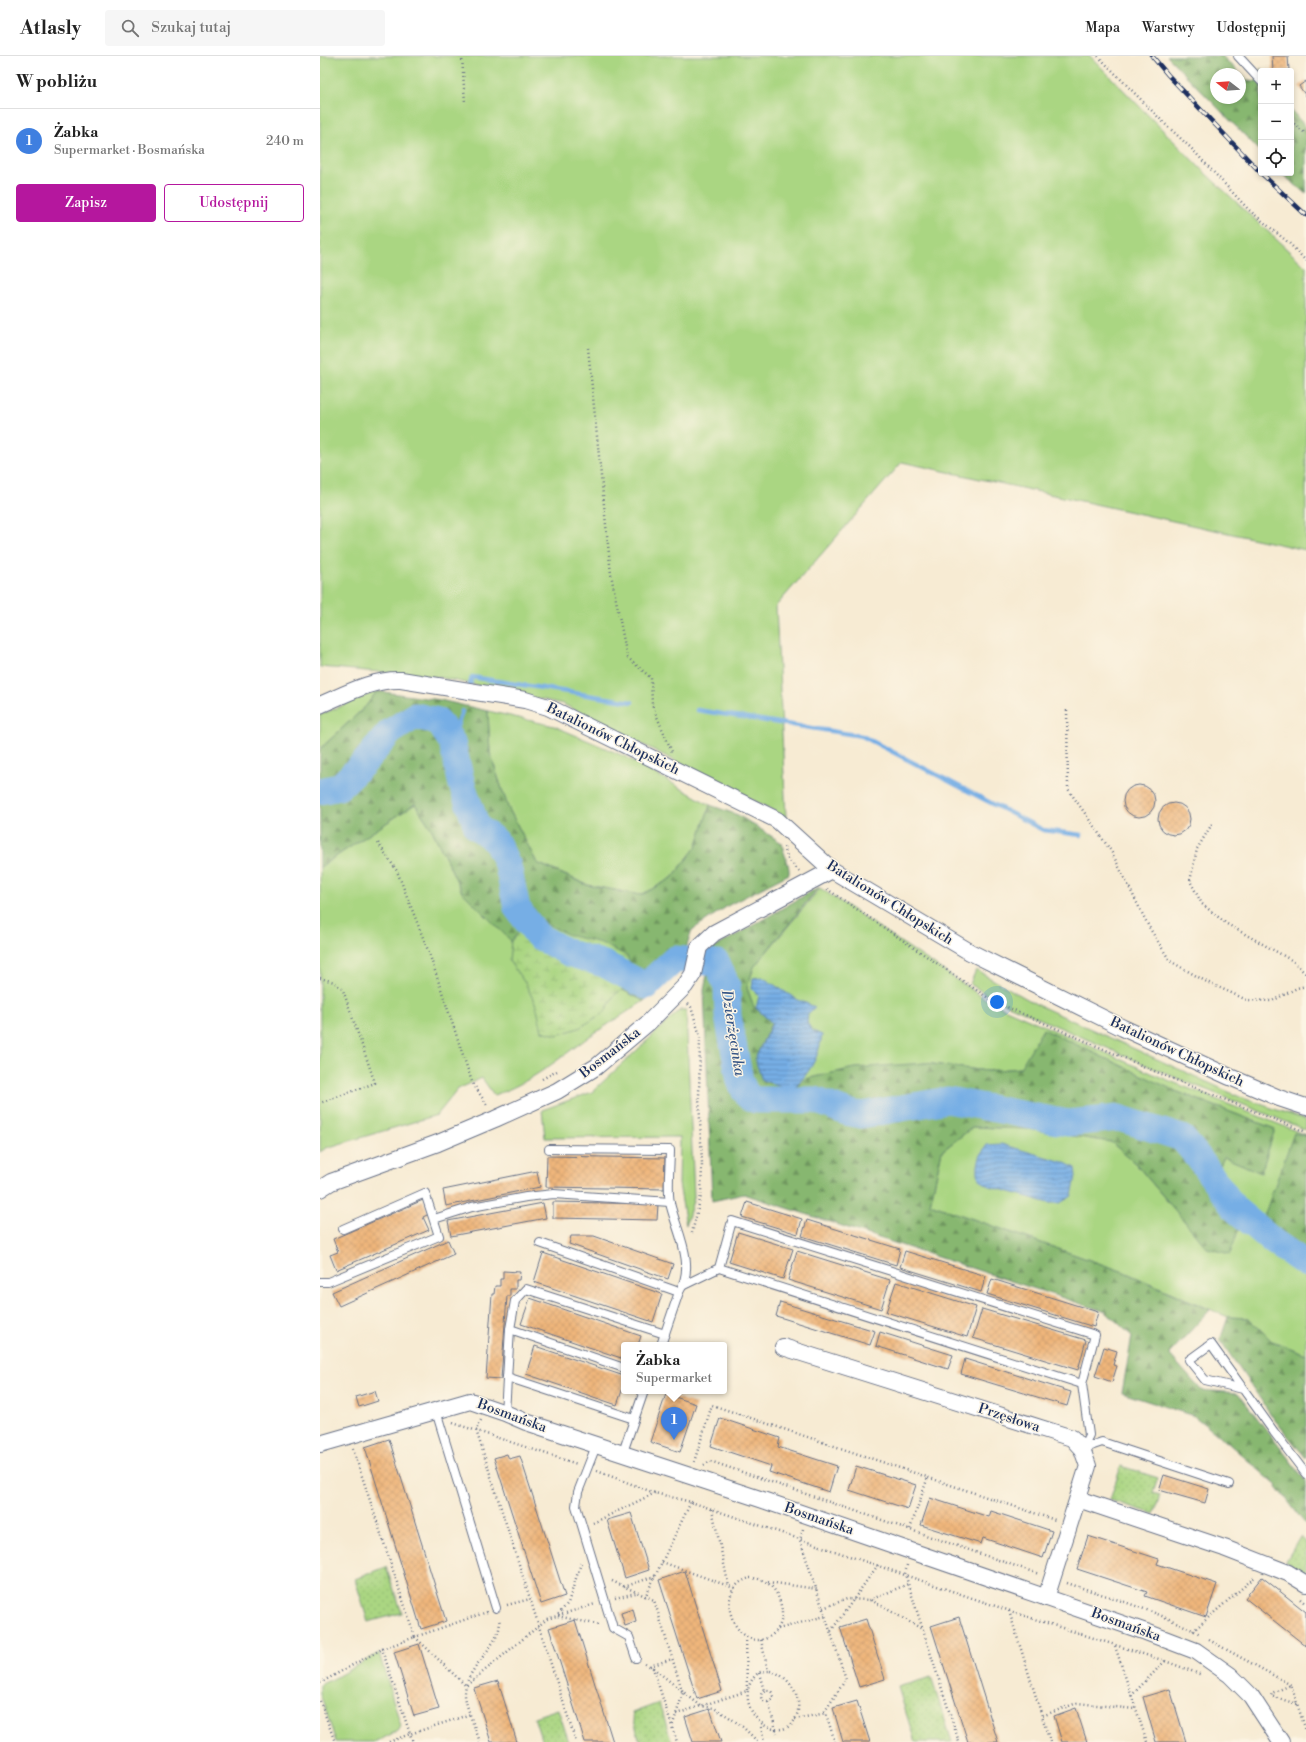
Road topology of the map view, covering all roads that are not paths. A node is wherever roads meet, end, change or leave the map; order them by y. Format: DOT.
graph roads {
  1 [pos="1238,56"];
  2 [pos="1258,78"];
  3 [pos="320,705"];
  4 [pos="832,870"];
  5 [pos="1306,1107"];
  6 [pos="549,1149"];
  7 [pos="320,1189"];
  8 [pos="670,1202"];
  9 [pos="434,1219"];
  10 [pos="343,1229"];
  11 [pos="540,1244"];
  12 [pos="719,1268"];
  13 [pos="320,1282"];
  14 [pos="682,1289"];
  15 [pos="510,1328"];
  16 [pos="665,1334"];
  17 [pos="662,1342"];
  18 [pos="783,1347"];
  19 [pos="621,1367"];
  20 [pos="507,1377"];
  21 [pos="1082,1384"];
  22 [pos="1243,1389"];
  23 [pos="643,1394"];
  24 [pos="505,1413"];
  25 [pos="438,1416"];
  26 [pos="634,1419"];
  27 [pos="320,1444"];
  28 [pos="596,1446"];
  29 [pos="1082,1449"];
  30 [pos="622,1455"];
  31 [pos="1306,1474"];
  32 [pos="1229,1484"];
  33 [pos="1078,1498"];
  34 [pos="1301,1589"];
  35 [pos="1046,1598"];
  36 [pos="496,1608"];
  37 [pos="636,1658"];
  38 [pos="1281,1742"];
  1 -- 2 [label="lane"];
  3 -- 4 [label="street, Batalionów Chłopskich"];
  4 -- 5 [label="street, Batalionów Chłopskich"];
  4 -- 7 [label="street, Bosmańska"];
  6 -- 8 [label="lane"];
  8 -- 9 [label="lane"];
  8 -- 14 [label="lane"];
  9 -- 10 [label="lane"];
  9 -- 13 [label="lane"];
  11 -- 14 [label="lane"];
  12 -- 14 [label="lane"];
  12 -- 21 [label="lane"];
  12 -- 21 [label="lane"];
  14 -- 16 [label="lane"];
  15 -- 16 [label="lane"];
  15 -- 19 [label="lane"];
  15 -- 20 [label="lane"];
  16 -- 17 [label="lane"];
  18 -- 29 [label="street, Przęsłowa"];
  20 -- 24 [label="lane"];
  20 -- 26 [label="lane"];
  21 -- 29 [label="lane"];
  22 -- 22 [label="lane"];
  22 -- 31 [label="lane"];
  23 -- 26 [label="lane"];
  24 -- 25 [label="street, Bosmańska"];
  24 -- 28 [label="street, Bosmańska"];
  25 -- 27 [label="street, Bosmańska"];
  25 -- 36 [label="lane"];
  26 -- 30 [label="lane"];
  28 -- 30 [label="street, Bosmańska"];
  28 -- 37 [label="lane"];
  29 -- 32 [label="lane"];
  29 -- 33 [label="street"];
  30 -- 35 [label="street, Bosmańska"];
  33 -- 34 [label="street"];
  33 -- 35 [label="street"];
  35 -- 38 [label="street, Bosmańska"];
}
